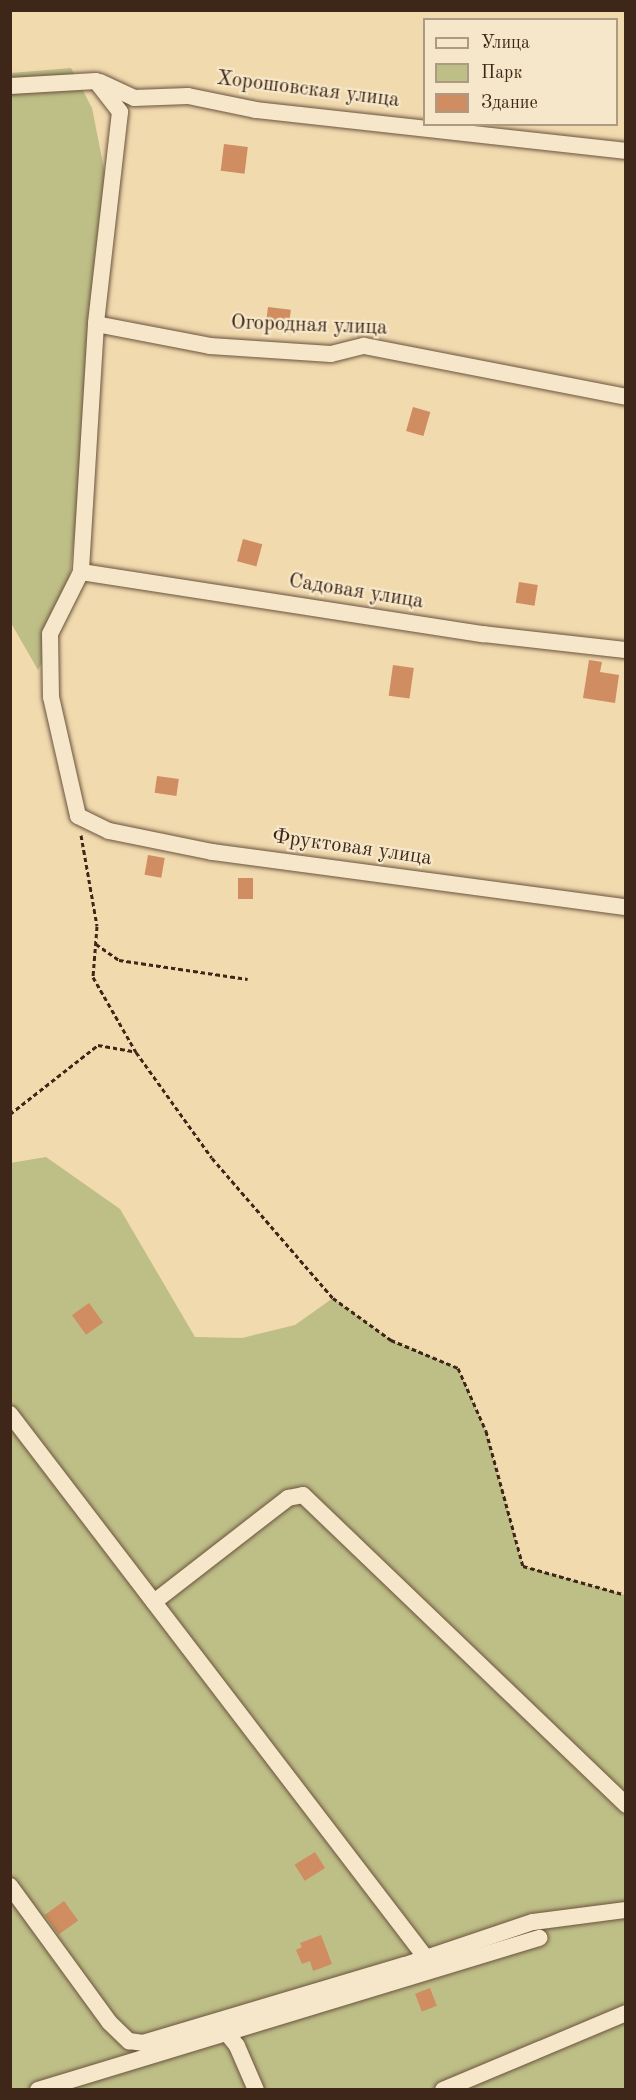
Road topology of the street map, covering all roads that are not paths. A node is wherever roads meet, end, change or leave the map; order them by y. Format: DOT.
graph roads {
  1 [pos="96,81"];
  2 [pos="10,86"];
  3 [pos="626,151"];
  4 [pos="96,324"];
  5 [pos="626,396"];
  6 [pos="81,572"];
  7 [pos="626,650"];
  8 [pos="626,907"];
  9 [pos="10,1414"];
  10 [pos="154,1602"];
  11 [pos="626,1805"];
  12 [pos="10,1886"];
  13 [pos="626,1910"];
  14 [pos="539,1938"];
  15 [pos="426,1958"];
  16 [pos="626,2013"];
  17 [pos="225,2031"];
  18 [pos="39,2090"];
  19 [pos="256,2090"];
  20 [pos="443,2090"];
  1 -- 2 [label="street"];
  1 -- 3 [label="street, Хорошовская улица"];
  1 -- 4 [label="street"];
  4 -- 5 [label="street, Огородная улица"];
  4 -- 6 [label="street"];
  6 -- 7 [label="street, Садовая улица"];
  6 -- 8 [label="street, Фруктовая улица"];
  9 -- 10 [label="street"];
  10 -- 11 [label="street"];
  10 -- 15 [label="street"];
  12 -- 15 [label="street"];
  13 -- 15 [label="street"];
  14 -- 17 [label="street"];
  16 -- 20 [label="street"];
  17 -- 18 [label="street"];
  17 -- 19 [label="street"];
}
